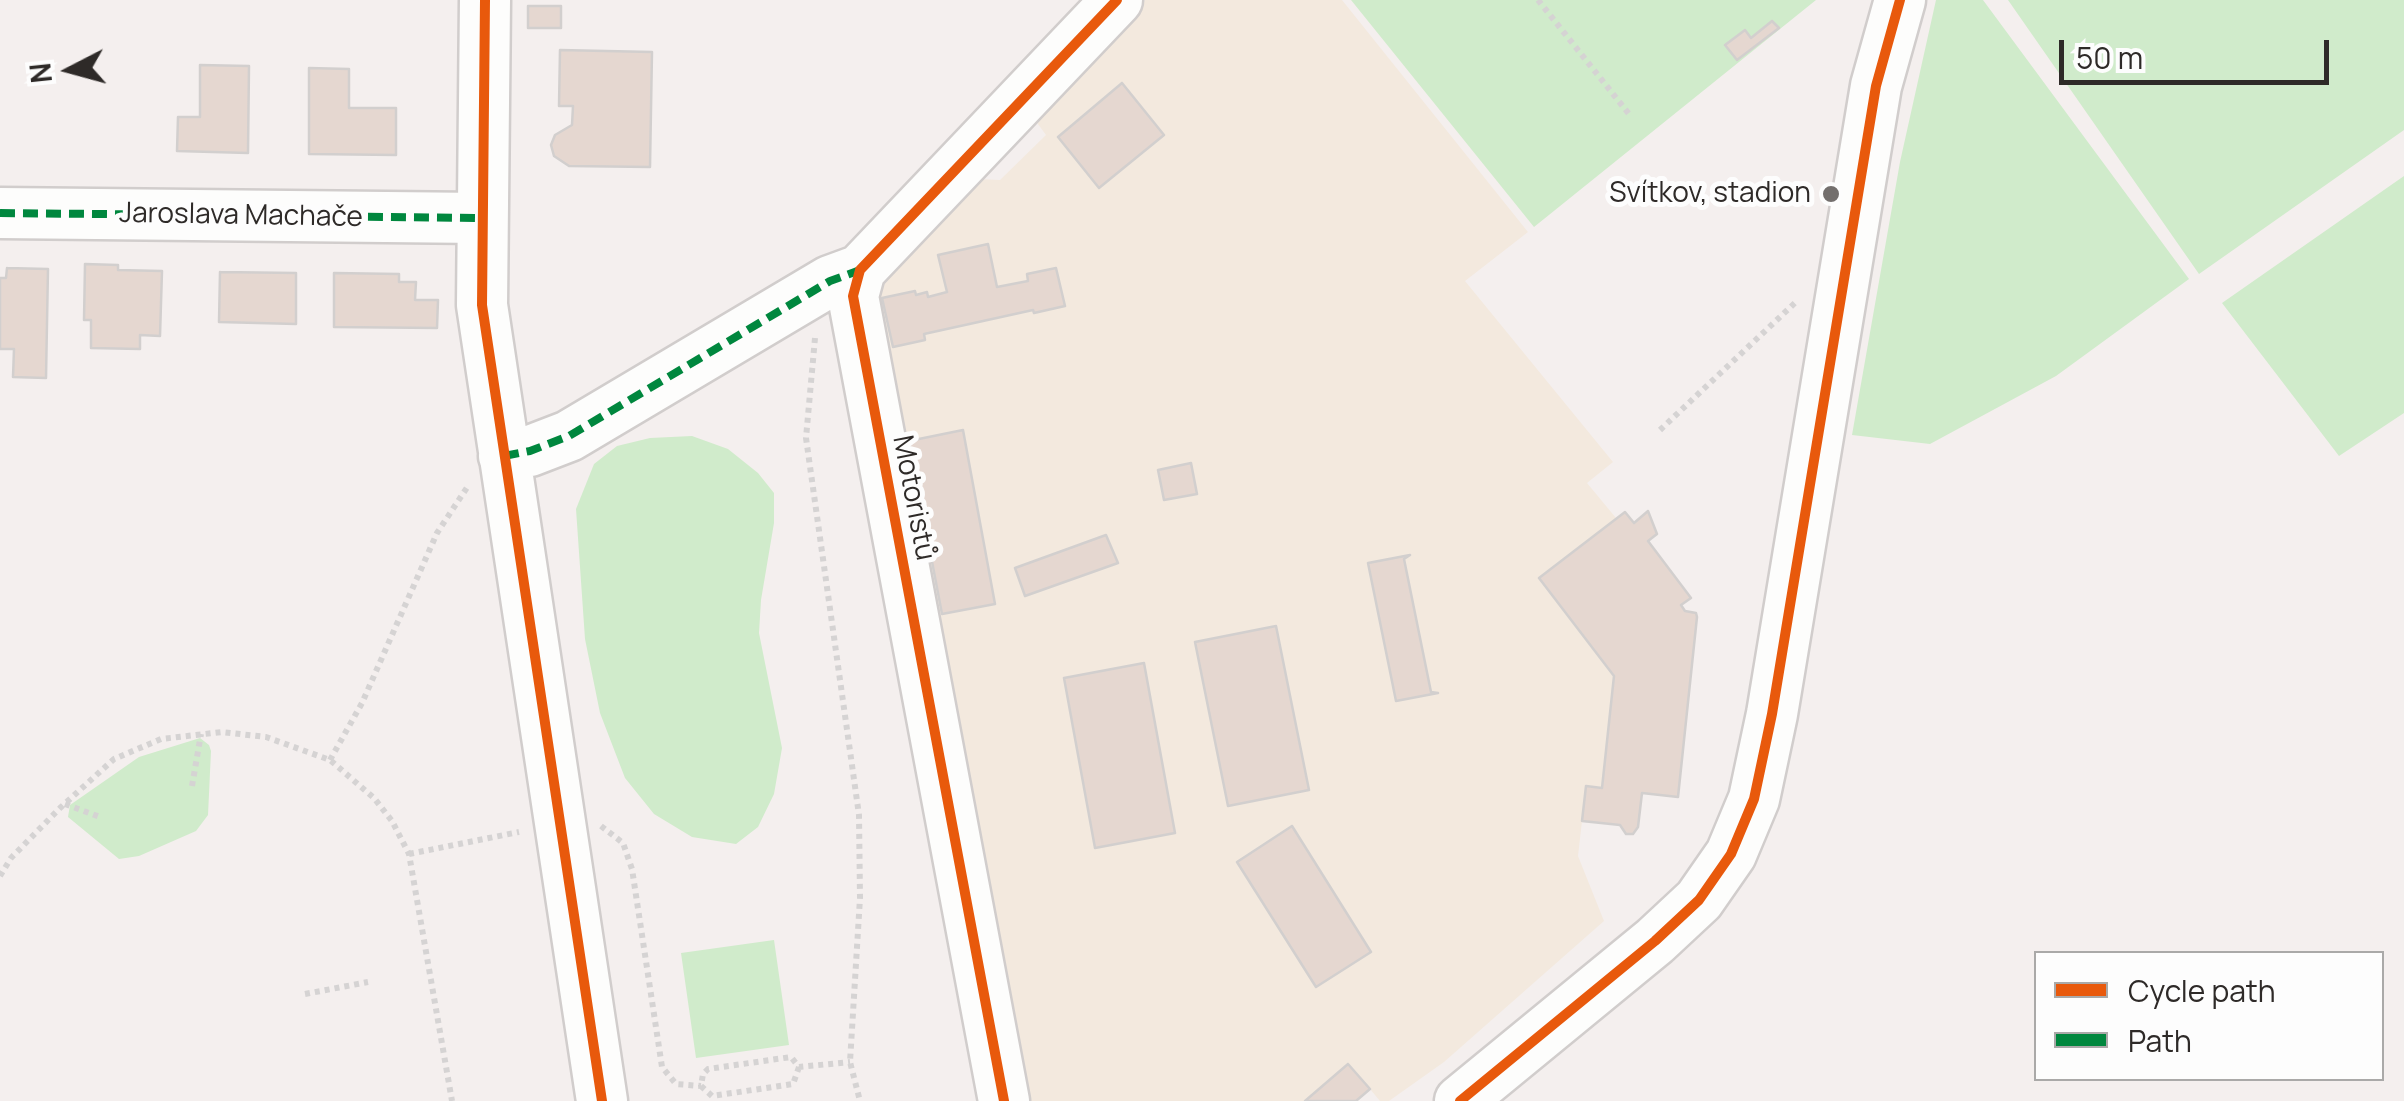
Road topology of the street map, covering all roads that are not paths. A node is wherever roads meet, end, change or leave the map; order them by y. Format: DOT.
graph roads {
  1 [pos="484,0"];
  2 [pos="1117,0"];
  3 [pos="1900,0"];
  4 [pos="0,213"];
  5 [pos="482,218"];
  6 [pos="850,274"];
  7 [pos="504,456"];
  8 [pos="602,1101"];
  9 [pos="1004,1101"];
  10 [pos="1460,1101"];
  1 -- 5 [label="street"];
  2 -- 6 [label="street"];
  3 -- 10 [label="street"];
  4 -- 5 [label="street, Jaroslava Machače"];
  5 -- 7 [label="street"];
  6 -- 7 [label="street"];
  6 -- 9 [label="street, Motoristů"];
  7 -- 8 [label="street"];
}
